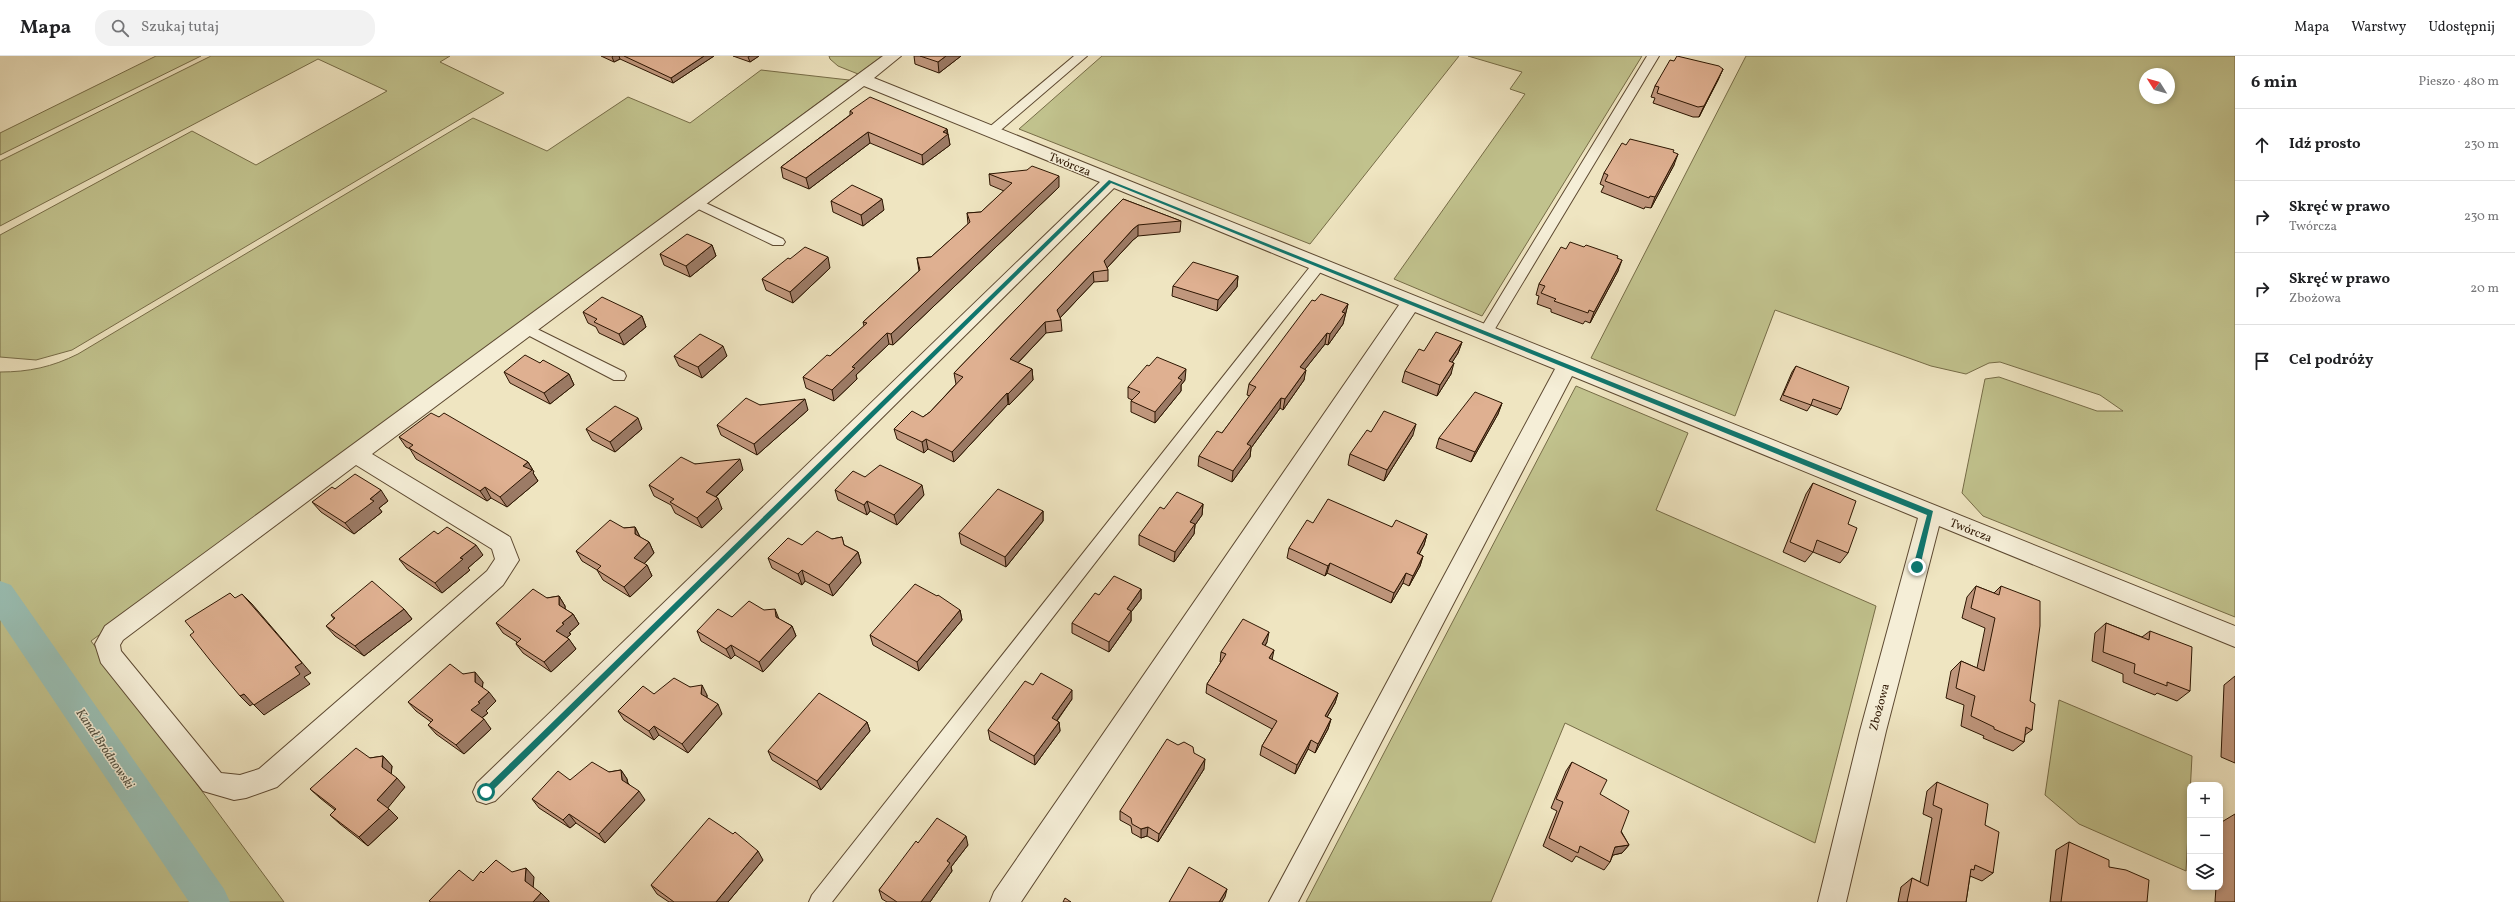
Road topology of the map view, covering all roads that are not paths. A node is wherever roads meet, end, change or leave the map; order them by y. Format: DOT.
graph roads {
  1 [pos="893,56"];
  2 [pos="1081,56"];
  3 [pos="1653,56"];
  4 [pos="862,79"];
  5 [pos="990,132"];
  6 [pos="1111,181"];
  7 [pos="695,202"];
  8 [pos="778,242"];
  9 [pos="1318,266"];
  10 [pos="1411,304"];
  11 [pos="525,328"];
  12 [pos="1485,333"];
  13 [pos="1567,366"];
  14 [pos="619,376"];
  15 [pos="355,454"];
  16 [pos="1931,513"];
  17 [pos="2235,637"];
  18 [pos="486,792"];
  19 [pos="819,902"];
  20 [pos="1004,902"];
  21 [pos="1283,902"];
  22 [pos="1832,902"];
  1 -- 4 [label="street"];
  2 -- 5 [label="lane"];
  3 -- 12 [label="lane"];
  4 -- 5 [label="street, Twórcza"];
  4 -- 7 [label="street"];
  5 -- 6 [label="street, Twórcza"];
  6 -- 9 [label="street, Twórcza"];
  6 -- 18 [label="street"];
  7 -- 8 [label="lane"];
  7 -- 11 [label="street"];
  9 -- 10 [label="street, Twórcza"];
  9 -- 19 [label="lane"];
  10 -- 12 [label="street, Twórcza"];
  10 -- 20 [label="street"];
  11 -- 14 [label="lane"];
  11 -- 15 [label="street"];
  12 -- 13 [label="street, Twórcza"];
  13 -- 16 [label="street, Twórcza"];
  13 -- 21 [label="street"];
  15 -- 15 [label="street"];
  16 -- 17 [label="street, Twórcza"];
  16 -- 22 [label="street, Zbożowa"];
}
